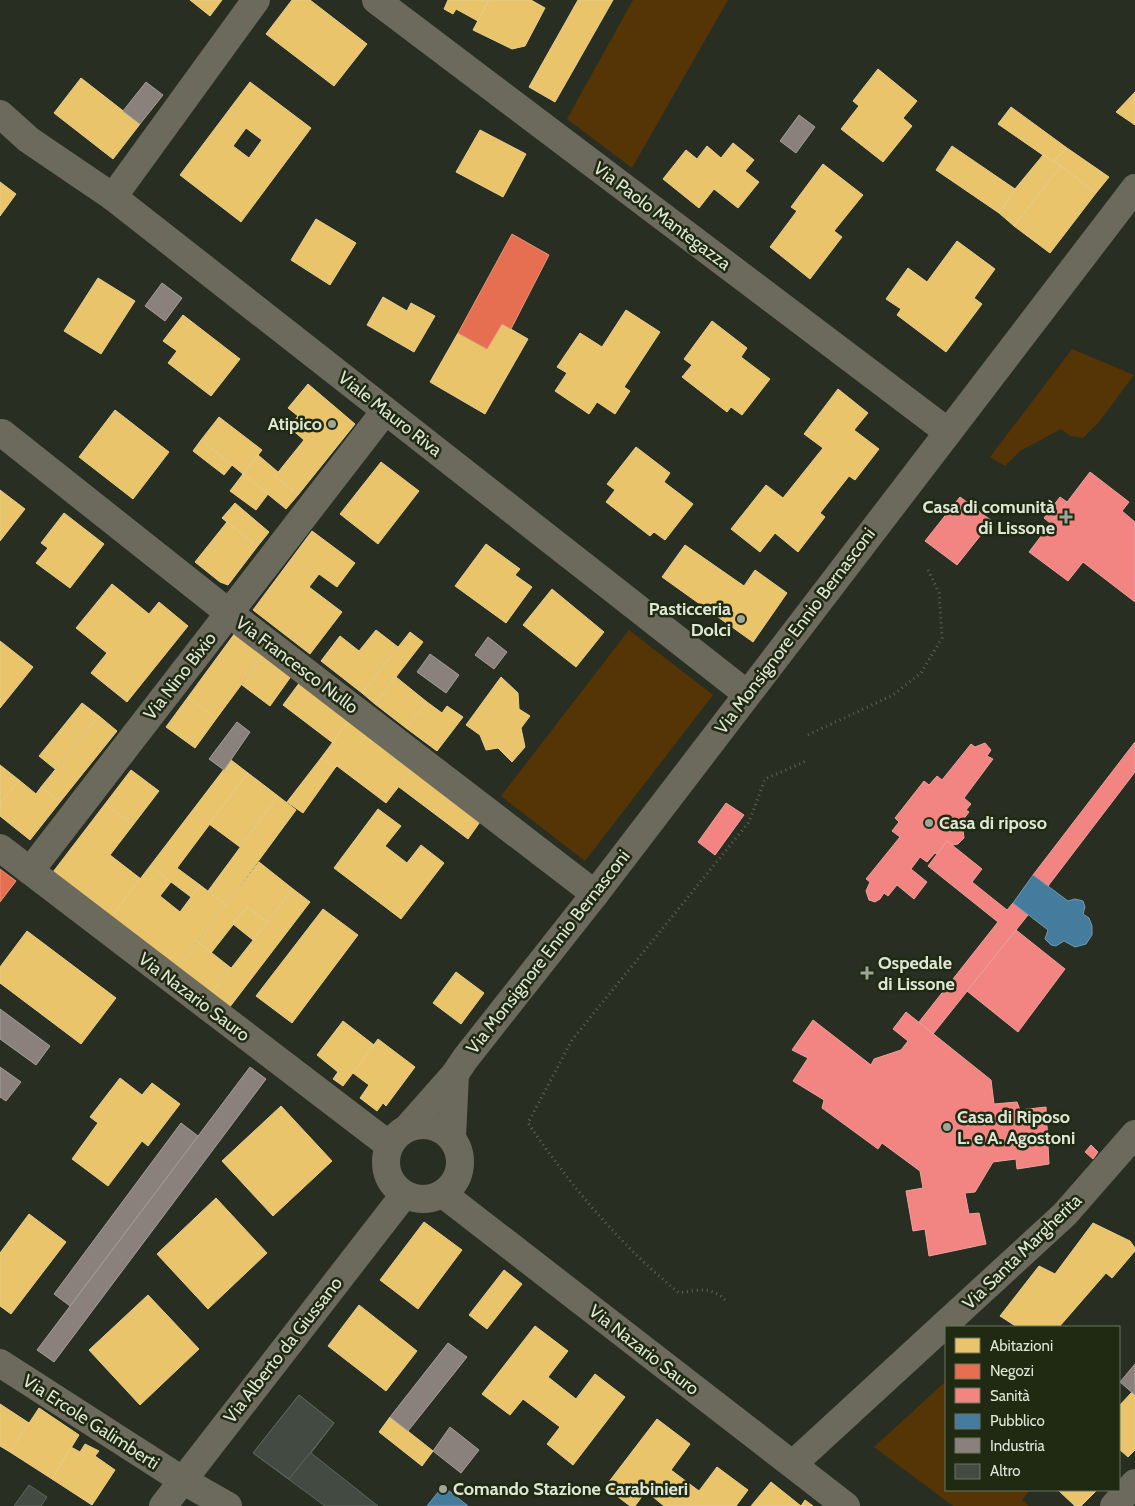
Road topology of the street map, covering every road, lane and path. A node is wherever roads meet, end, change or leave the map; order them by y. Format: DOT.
graph roads {
  1 [pos="256,0"];
  2 [pos="376,0"];
  3 [pos="0,114"];
  4 [pos="0,129"];
  5 [pos="29,140"];
  6 [pos="1135,188"];
  7 [pos="114,197"];
  8 [pos="385,411"];
  9 [pos="948,432"];
  10 [pos="2,434"];
  11 [pos="928,570"];
  12 [pos="228,612"];
  13 [pos="747,694"];
  14 [pos="808,735"];
  15 [pos="806,761"];
  16 [pos="0,848"];
  17 [pos="30,870"];
  18 [pos="595,894"];
  19 [pos="455,1074"];
  20 [pos="409,1126"];
  21 [pos="1135,1134"];
  22 [pos="452,1137"];
  23 [pos="389,1145"];
  24 [pos="443,1194"];
  25 [pos="404,1195"];
  26 [pos="725,1300"];
  27 [pos="0,1363"];
  28 [pos="792,1464"];
  29 [pos="182,1480"];
  30 [pos="1135,1483"];
  31 [pos="163,1506"];
  32 [pos="228,1506"];
  33 [pos="846,1506"];
  34 [pos="1114,1506"];
  1 -- 7 [label="street"];
  2 -- 9 [label="street, Via Paolo Mantegazza"];
  3 -- 5 [label="street, Viale Mauro Riva"];
  4 -- 5 [label="street, Viale Mauro Riva"];
  5 -- 7 [label="street, Viale Mauro Riva"];
  6 -- 9 [label="street, Via Monsignore Ennio Bernasconi"];
  7 -- 8 [label="street, Viale Mauro Riva"];
  8 -- 12 [label="street, Via Nino Bixio"];
  8 -- 13 [label="street, Viale Mauro Riva"];
  9 -- 13 [label="street, Via Monsignore Ennio Bernasconi"];
  10 -- 12 [label="street, Via Francesco Nullo"];
  11 -- 14 [label="path"];
  12 -- 17 [label="street, Via Nino Bixio"];
  12 -- 18 [label="street, Via Francesco Nullo"];
  13 -- 18 [label="street, Via Monsignore Ennio Bernasconi"];
  15 -- 26 [label="path"];
  16 -- 17 [label="street, Via Nazario Sauro"];
  17 -- 23 [label="street, Via Nazario Sauro"];
  18 -- 19 [label="street, Via Monsignore Ennio Bernasconi"];
  19 -- 20 [label="street, Via Monsignore Ennio Bernasconi"];
  19 -- 22 [label="street"];
  20 -- 22 [label="street"];
  20 -- 23 [label="street"];
  21 -- 28 [label="street, Via Santa Margherita"];
  22 -- 24 [label="street"];
  23 -- 25 [label="street"];
  24 -- 25 [label="street"];
  24 -- 28 [label="street, Via Nazario Sauro"];
  25 -- 29 [label="street, Via Alberto da Giussano"];
  27 -- 29 [label="street, Via Ercole Galimberti"];
  28 -- 33 [label="street, Via Nazario Sauro"];
  29 -- 31 [label="street, Via Alberto da Giussano"];
  29 -- 32 [label="street, Via Ercole Galimberti"];
  30 -- 34 [label="street"];
}
